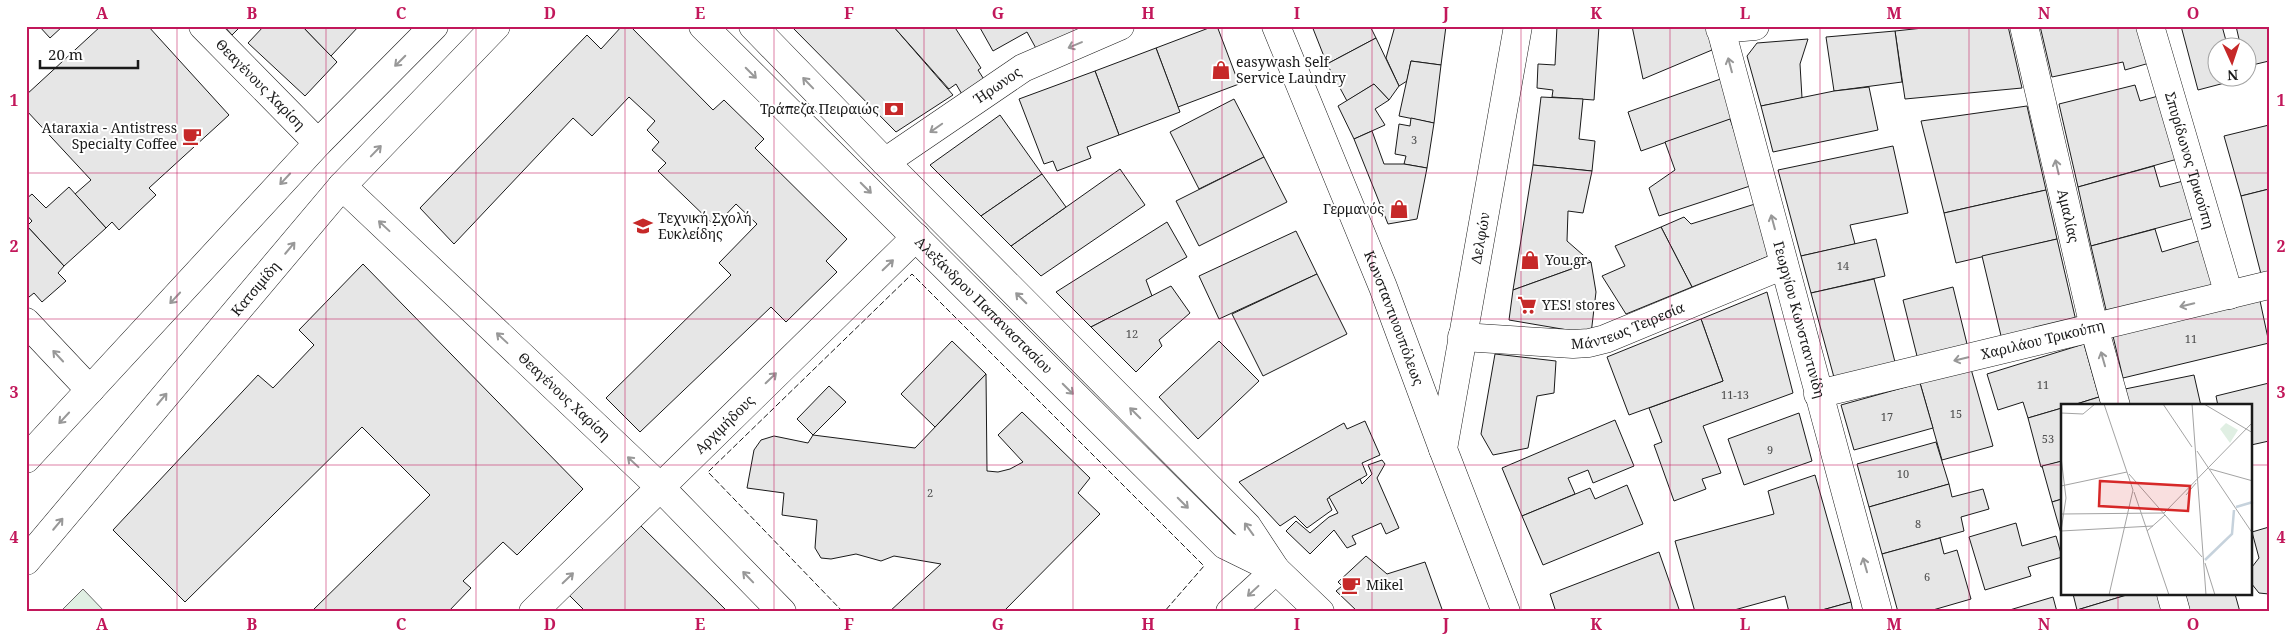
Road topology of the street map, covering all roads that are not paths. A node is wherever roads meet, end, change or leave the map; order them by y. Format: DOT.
graph roads {
  1 [pos="203,26"];
  2 [pos="434,26"];
  3 [pos="496,26"];
  4 [pos="703,26"];
  5 [pos="753,26"];
  6 [pos="1120,26"];
  7 [pos="1276,26"];
  8 [pos="1518,26"];
  9 [pos="1755,26"];
  10 [pos="2024,26"];
  11 [pos="2150,26"];
  12 [pos="1720,28"];
  13 [pos="318,143"];
  14 [pos="885,162"];
  15 [pos="342,186"];
  16 [pos="916,237"];
  17 [pos="1784,265"];
  18 [pos="2269,285"];
  19 [pos="2230,295"];
  20 [pos="26,322"];
  21 [pos="2094,327"];
  22 [pos="1462,337"];
  23 [pos="90,390"];
  24 [pos="1818,394"];
  25 [pos="2115,404"];
  26 [pos="1443,450"];
  27 [pos="26,459"];
  28 [pos="660,487"];
  29 [pos="26,561"];
  30 [pos="1276,570"];
  31 [pos="2172,596"];
  32 [pos="533,612"];
  33 [pos="782,612"];
  34 [pos="1230,612"];
  35 [pos="1320,612"];
  36 [pos="1506,612"];
  37 [pos="1878,612"];
  38 [pos="2176,612"];
  1 -- 13 [label="street, Θεαγένους Χαρίση"];
  2 -- 13 [label="street, one-way"];
  15 -- 3 [label="street, Κατσιμίδη, one-way"];
  4 -- 16 [label="street, Αλεξάνδρου Παπαναστασίου, one-way"];
  14 -- 5 [label="street, Αλεξάνδρου Παπαναστασίου, one-way"];
  6 -- 14 [label="street, Ήρωνος, one-way"];
  7 -- 26 [label="street, Κωνσταντινουπόλεως"];
  8 -- 22 [label="street, Δελφών"];
  9 -- 12 [label="street"];
  21 -- 10 [label="street, Αμαλίας, one-way"];
  11 -- 19 [label="street, Σπυρίδωνος Τρικούπη"];
  17 -- 12 [label="street, Γεωργίου Κωνσταντινίδη, one-way"];
  13 -- 23 [label="street, one-way"];
  30 -- 14 [label="street, Αλεξάνδρου Παπαναστασίου, one-way"];
  28 -- 15 [label="street, Θεαγένους Χαρίση, one-way"];
  29 -- 15 [label="street, Κατσιμίδη, one-way"];
  28 -- 16 [label="street, Αρχιμήδους, one-way"];
  16 -- 30 [label="street, Αλεξάνδρου Παπαναστασίου, one-way"];
  17 -- 22 [label="street, Μάντεως Τειρεσία"];
  17 -- 24 [label="street, Γεωργίου Κωνσταντινίδη"];
  18 -- 19 [label="street, Χαριλάου Τρικούπη"];
  19 -- 21 [label="street, Χαριλάου Τρικούπη, one-way"];
  23 -- 20 [label="street, one-way"];
  21 -- 24 [label="street, Χαριλάου Τρικούπη, one-way"];
  25 -- 21 [label="street, Αμαλίας, one-way"];
  22 -- 26 [label="street, Δελφών"];
  23 -- 27 [label="street, one-way"];
  37 -- 24 [label="street, Γεωργίου Κωνσταντινίδη, one-way"];
  26 -- 36 [label="street, Κωνσταντινουπόλεως"];
  32 -- 28 [label="street, Αρχιμήδους, one-way"];
  33 -- 28 [label="street, Θεαγένους Χαρίση, one-way"];
  30 -- 34 [label="street, one-way"];
  30 -- 35 [label="street, Αλεξάνδρου Παπαναστασίου"];
  31 -- 38 [label="street"];
}
